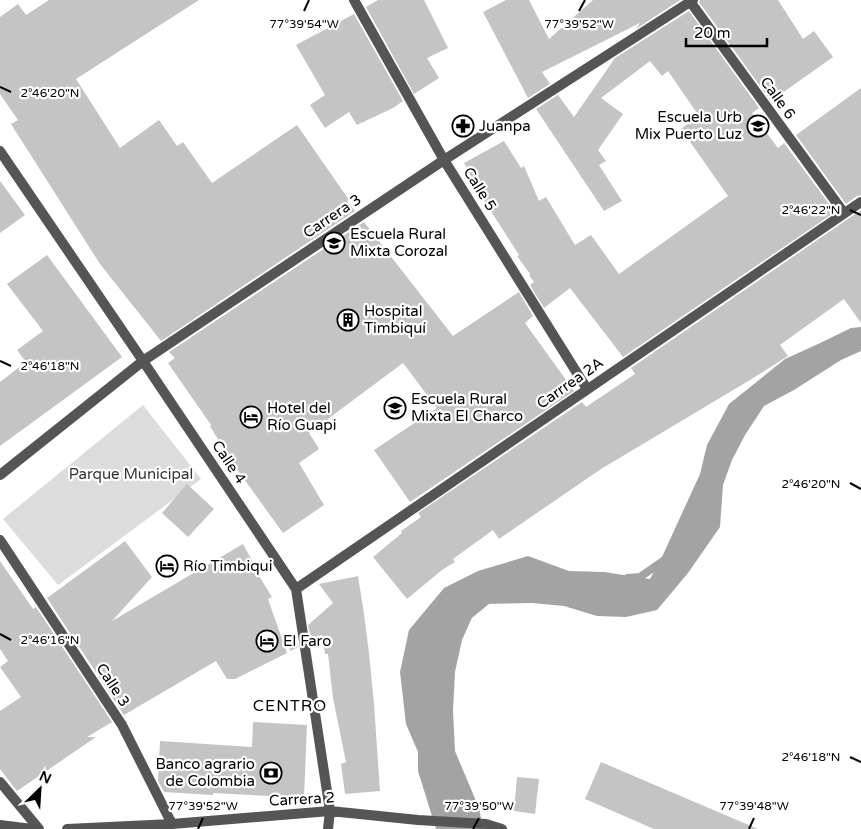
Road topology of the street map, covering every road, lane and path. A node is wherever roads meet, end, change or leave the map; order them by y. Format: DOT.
graph roads {
  1 [pos="354,0"];
  2 [pos="691,1"];
  3 [pos="0,151"];
  4 [pos="444,160"];
  5 [pos="861,202"];
  6 [pos="844,213"];
  7 [pos="143,361"];
  8 [pos="587,389"];
  9 [pos="0,475"];
  10 [pos="0,540"];
  11 [pos="296,589"];
  12 [pos="0,782"];
  13 [pos="330,811"];
  14 [pos="0,825"];
  15 [pos="172,827"];
  16 [pos="32,829"];
  17 [pos="39,829"];
  18 [pos="67,829"];
  19 [pos="328,829"];
  20 [pos="502,829"];
  1 -- 4 [label="street, Calle 5"];
  2 -- 4 [label="street, Carrera 3"];
  2 -- 6 [label="street, Calle 6"];
  3 -- 7 [label="street, Calle 4"];
  4 -- 7 [label="street, Carrera 3"];
  4 -- 8 [label="street, Calle 5"];
  5 -- 6 [label="street, Carrrea 2A"];
  6 -- 8 [label="street, Carrrea 2A"];
  7 -- 9 [label="street, Carrera 3"];
  7 -- 11 [label="street, Calle 4"];
  8 -- 11 [label="street, Carrrea 2A"];
  10 -- 15 [label="street, Calle 3"];
  11 -- 13 [label="street, Calle 4"];
  12 -- 17 [label="street"];
  13 -- 15 [label="street, Carrera 2"];
  13 -- 19 [label="street, Calle 4"];
  13 -- 20 [label="street, Carrera 2"];
  14 -- 16 [label="street"];
  15 -- 18 [label="street, Carrera 2"];
}
